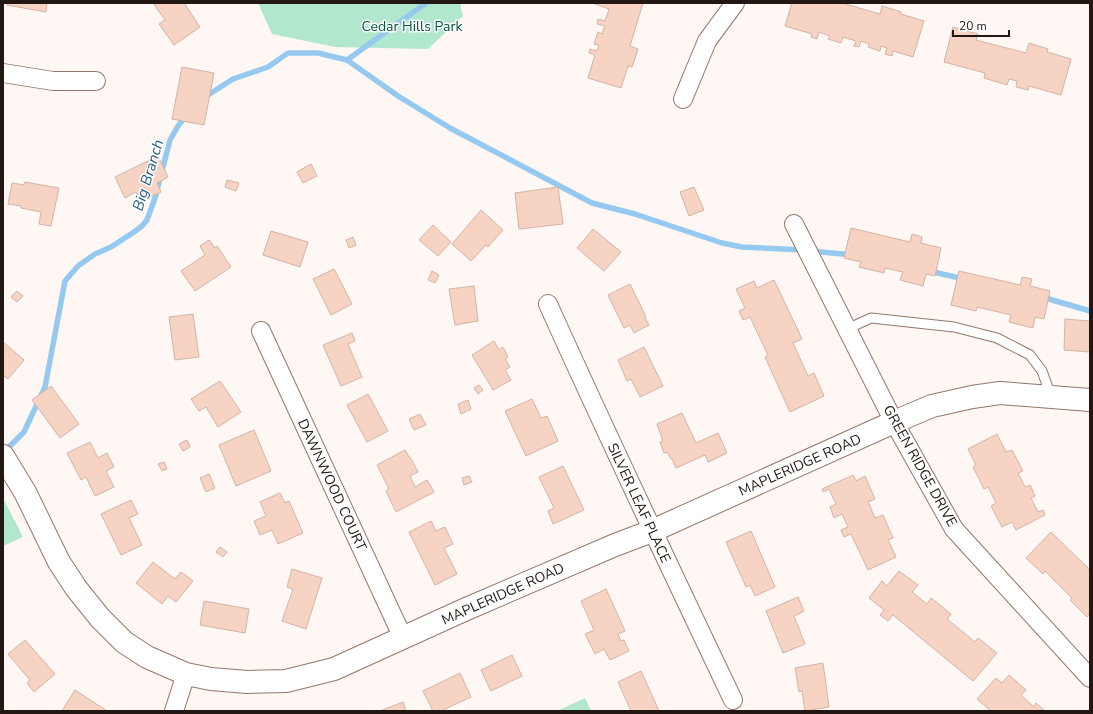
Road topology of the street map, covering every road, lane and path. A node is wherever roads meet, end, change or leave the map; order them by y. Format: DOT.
graph roads {
  1 [pos="735,3"];
  2 [pos="3,73"];
  3 [pos="96,81"];
  4 [pos="683,99"];
  5 [pos="794,224"];
  6 [pos="548,304"];
  7 [pos="847,329"];
  8 [pos="261,331"];
  9 [pos="1051,396"];
  10 [pos="1090,400"];
  11 [pos="894,422"];
  12 [pos="3,456"];
  13 [pos="652,531"];
  14 [pos="403,638"];
  15 [pos="186,674"];
  16 [pos="1090,678"];
  17 [pos="733,700"];
  18 [pos="174,711"];
  1 -- 4 [label="street"];
  2 -- 3 [label="street"];
  5 -- 7 [label="street, GREEN RIDGE DRIVE"];
  6 -- 13 [label="street, SILVER LEAF PLACE"];
  7 -- 9 [label="lane"];
  7 -- 11 [label="street, GREEN RIDGE DRIVE"];
  8 -- 14 [label="street, DAWNWOOD COURT"];
  9 -- 10 [label="street, MAPLERIDGE ROAD"];
  9 -- 11 [label="street, MAPLERIDGE ROAD"];
  11 -- 13 [label="street, MAPLERIDGE ROAD"];
  11 -- 16 [label="street, GREEN RIDGE DRIVE"];
  12 -- 15 [label="street, MAPLERIDGE ROAD"];
  13 -- 14 [label="street, MAPLERIDGE ROAD"];
  13 -- 17 [label="street, SILVER LEAF PLACE"];
  14 -- 15 [label="street, MAPLERIDGE ROAD"];
  15 -- 18 [label="street"];
}
